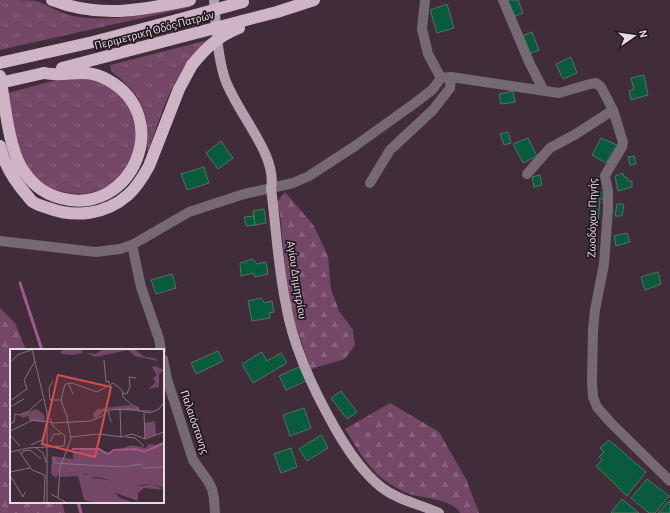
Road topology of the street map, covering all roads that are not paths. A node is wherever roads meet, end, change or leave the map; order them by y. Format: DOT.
graph roads {
  1 [pos="52,0"];
  2 [pos="214,0"];
  3 [pos="314,0"];
  4 [pos="425,0"];
  5 [pos="503,0"];
  6 [pos="186,1"];
  7 [pos="246,1"];
  8 [pos="241,24"];
  9 [pos="0,63"];
  10 [pos="44,73"];
  11 [pos="0,76"];
  12 [pos="446,77"];
  13 [pos="0,83"];
  14 [pos="544,91"];
  15 [pos="613,110"];
  16 [pos="0,146"];
  17 [pos="527,174"];
  18 [pos="370,183"];
  19 [pos="271,188"];
  20 [pos="0,241"];
  21 [pos="132,245"];
  22 [pos="161,349"];
  23 [pos="164,364"];
  24 [pos="670,481"];
  25 [pos="215,513"];
  26 [pos="439,513"];
  1 -- 6 [label="highway"];
  2 -- 19 [label="main road, Αγίου Δημητρίου"];
  3 -- 8 [label="highway"];
  4 -- 12 [label="street"];
  5 -- 14 [label="street"];
  7 -- 9 [label="highway, Περιμετρική Οδός Πατρών, bridge"];
  8 -- 10 [label="highway, Περιμετρική Οδός Πατρών, bridge"];
  8 -- 16 [label="highway, bridge"];
  10 -- 11 [label="highway"];
  10 -- 13 [label="highway, Περιμετρική Οδός Πατρών, bridge"];
  12 -- 14 [label="street, Ζωοδόχου Πηγής"];
  12 -- 18 [label="street"];
  12 -- 19 [label="street"];
  14 -- 15 [label="street, Ζωοδόχου Πηγής"];
  15 -- 17 [label="street"];
  15 -- 24 [label="street, Ζωοδόχου Πηγής"];
  19 -- 21 [label="street"];
  19 -- 26 [label="main road, Αγίου Δημητρίου"];
  20 -- 21 [label="street"];
  21 -- 22 [label="street"];
  23 -- 25 [label="street, Παλαιόστανης"];
}
